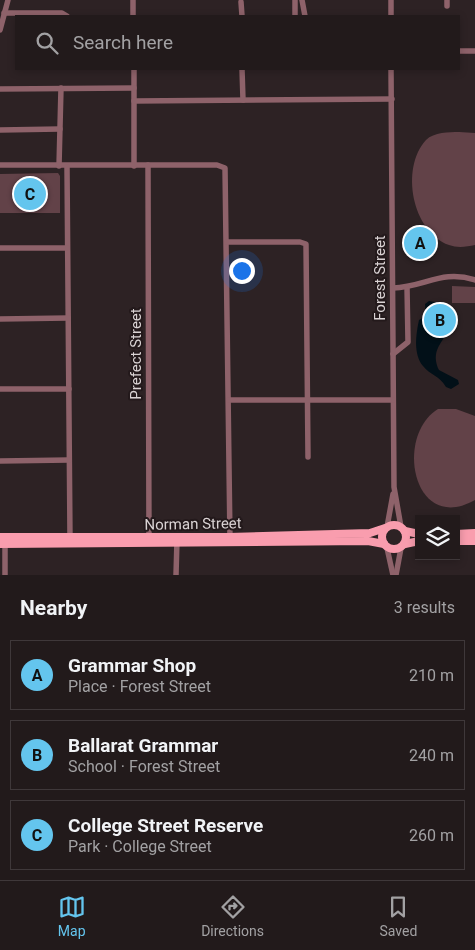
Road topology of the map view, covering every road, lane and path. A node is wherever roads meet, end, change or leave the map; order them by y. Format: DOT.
graph roads {
  1 [pos="8,0"];
  2 [pos="133,0"];
  3 [pos="295,0"];
  4 [pos="302,0"];
  5 [pos="391,0"];
  6 [pos="241,2"];
  7 [pos="4,13"];
  8 [pos="65,15"];
  9 [pos="133,15"];
  10 [pos="242,15"];
  11 [pos="295,15"];
  12 [pos="305,15"];
  13 [pos="391,15"];
  14 [pos="0,30"];
  15 [pos="475,51"];
  16 [pos="460,52"];
  17 [pos="134,70"];
  18 [pos="242,70"];
  19 [pos="392,70"];
  20 [pos="61,88"];
  21 [pos="134,88"];
  22 [pos="0,89"];
  23 [pos="392,99"];
  24 [pos="243,100"];
  25 [pos="134,101"];
  26 [pos="60,129"];
  27 [pos="0,130"];
  28 [pos="0,166"];
  29 [pos="59,166"];
  30 [pos="67,166"];
  31 [pos="134,166"];
  32 [pos="148,166"];
  33 [pos="227,242"];
  34 [pos="0,248"];
  35 [pos="67,248"];
  36 [pos="475,280"];
  37 [pos="407,287"];
  38 [pos="393,288"];
  39 [pos="68,318"];
  40 [pos="0,319"];
  41 [pos="393,354"];
  42 [pos="0,389"];
  43 [pos="68,389"];
  44 [pos="229,400"];
  45 [pos="393,400"];
  46 [pos="308,401"];
  47 [pos="308,456"];
  48 [pos="69,460"];
  49 [pos="0,461"];
  50 [pos="394,487"];
  51 [pos="386,528"];
  52 [pos="403,529"];
  53 [pos="415,533"];
  54 [pos="475,533"];
  55 [pos="460,534"];
  56 [pos="3,540"];
  57 [pos="149,540"];
  58 [pos="177,540"];
  59 [pos="230,540"];
  60 [pos="70,541"];
  61 [pos="460,541"];
  62 [pos="475,541"];
  63 [pos="415,542"];
  64 [pos="386,546"];
  65 [pos="403,546"];
  66 [pos="6,575"];
  67 [pos="176,575"];
  68 [pos="395,575"];
  1 -- 7 [label="street"];
  2 -- 9 [label="street"];
  3 -- 11 [label="street"];
  4 -- 12 [label="street"];
  5 -- 13 [label="street"];
  6 -- 10 [label="street"];
  7 -- 8 [label="street"];
  7 -- 14 [label="street"];
  15 -- 16 [label="street"];
  17 -- 21 [label="street"];
  18 -- 24 [label="street"];
  19 -- 23 [label="street, Forest Street"];
  20 -- 21 [label="street"];
  20 -- 22 [label="street"];
  20 -- 26 [label="street"];
  21 -- 25 [label="street"];
  23 -- 24 [label="street"];
  23 -- 38 [label="street, Forest Street"];
  24 -- 25 [label="street"];
  25 -- 31 [label="street"];
  26 -- 27 [label="street"];
  26 -- 29 [label="street"];
  28 -- 29 [label="street"];
  29 -- 30 [label="street"];
  30 -- 31 [label="street"];
  30 -- 35 [label="street"];
  31 -- 32 [label="street"];
  32 -- 33 [label="street"];
  32 -- 57 [label="street, Prefect Street"];
  33 -- 44 [label="street"];
  33 -- 46 [label="street"];
  34 -- 35 [label="street"];
  35 -- 39 [label="street"];
  36 -- 37 [label="street"];
  37 -- 38 [label="street"];
  37 -- 41 [label="street"];
  38 -- 41 [label="street, Forest Street"];
  39 -- 40 [label="street"];
  39 -- 43 [label="street"];
  41 -- 45 [label="street, Forest Street"];
  42 -- 43 [label="street"];
  43 -- 48 [label="street"];
  44 -- 46 [label="street"];
  44 -- 59 [label="street"];
  45 -- 46 [label="street"];
  45 -- 50 [label="street, Forest Street"];
  46 -- 47 [label="street"];
  48 -- 49 [label="street"];
  48 -- 60 [label="street"];
  50 -- 51 [label="street, Forest Street"];
  50 -- 52 [label="street, Forest Street"];
  51 -- 52 [label="main road"];
  51 -- 59 [label="main road, Norman Street"];
  51 -- 64 [label="main road"];
  52 -- 53 [label="main road"];
  52 -- 65 [label="main road"];
  54 -- 55 [label="main road"];
  56 -- 60 [label="main road, Norman Street"];
  56 -- 66 [label="street"];
  57 -- 58 [label="main road, Norman Street"];
  57 -- 60 [label="main road, Norman Street"];
  58 -- 59 [label="main road, Norman Street"];
  58 -- 67 [label="street"];
  59 -- 64 [label="main road, Norman Street"];
  61 -- 62 [label="main road"];
  63 -- 65 [label="main road"];
  64 -- 65 [label="main road"];
  64 -- 68 [label="street"];
  65 -- 68 [label="street"];
}
